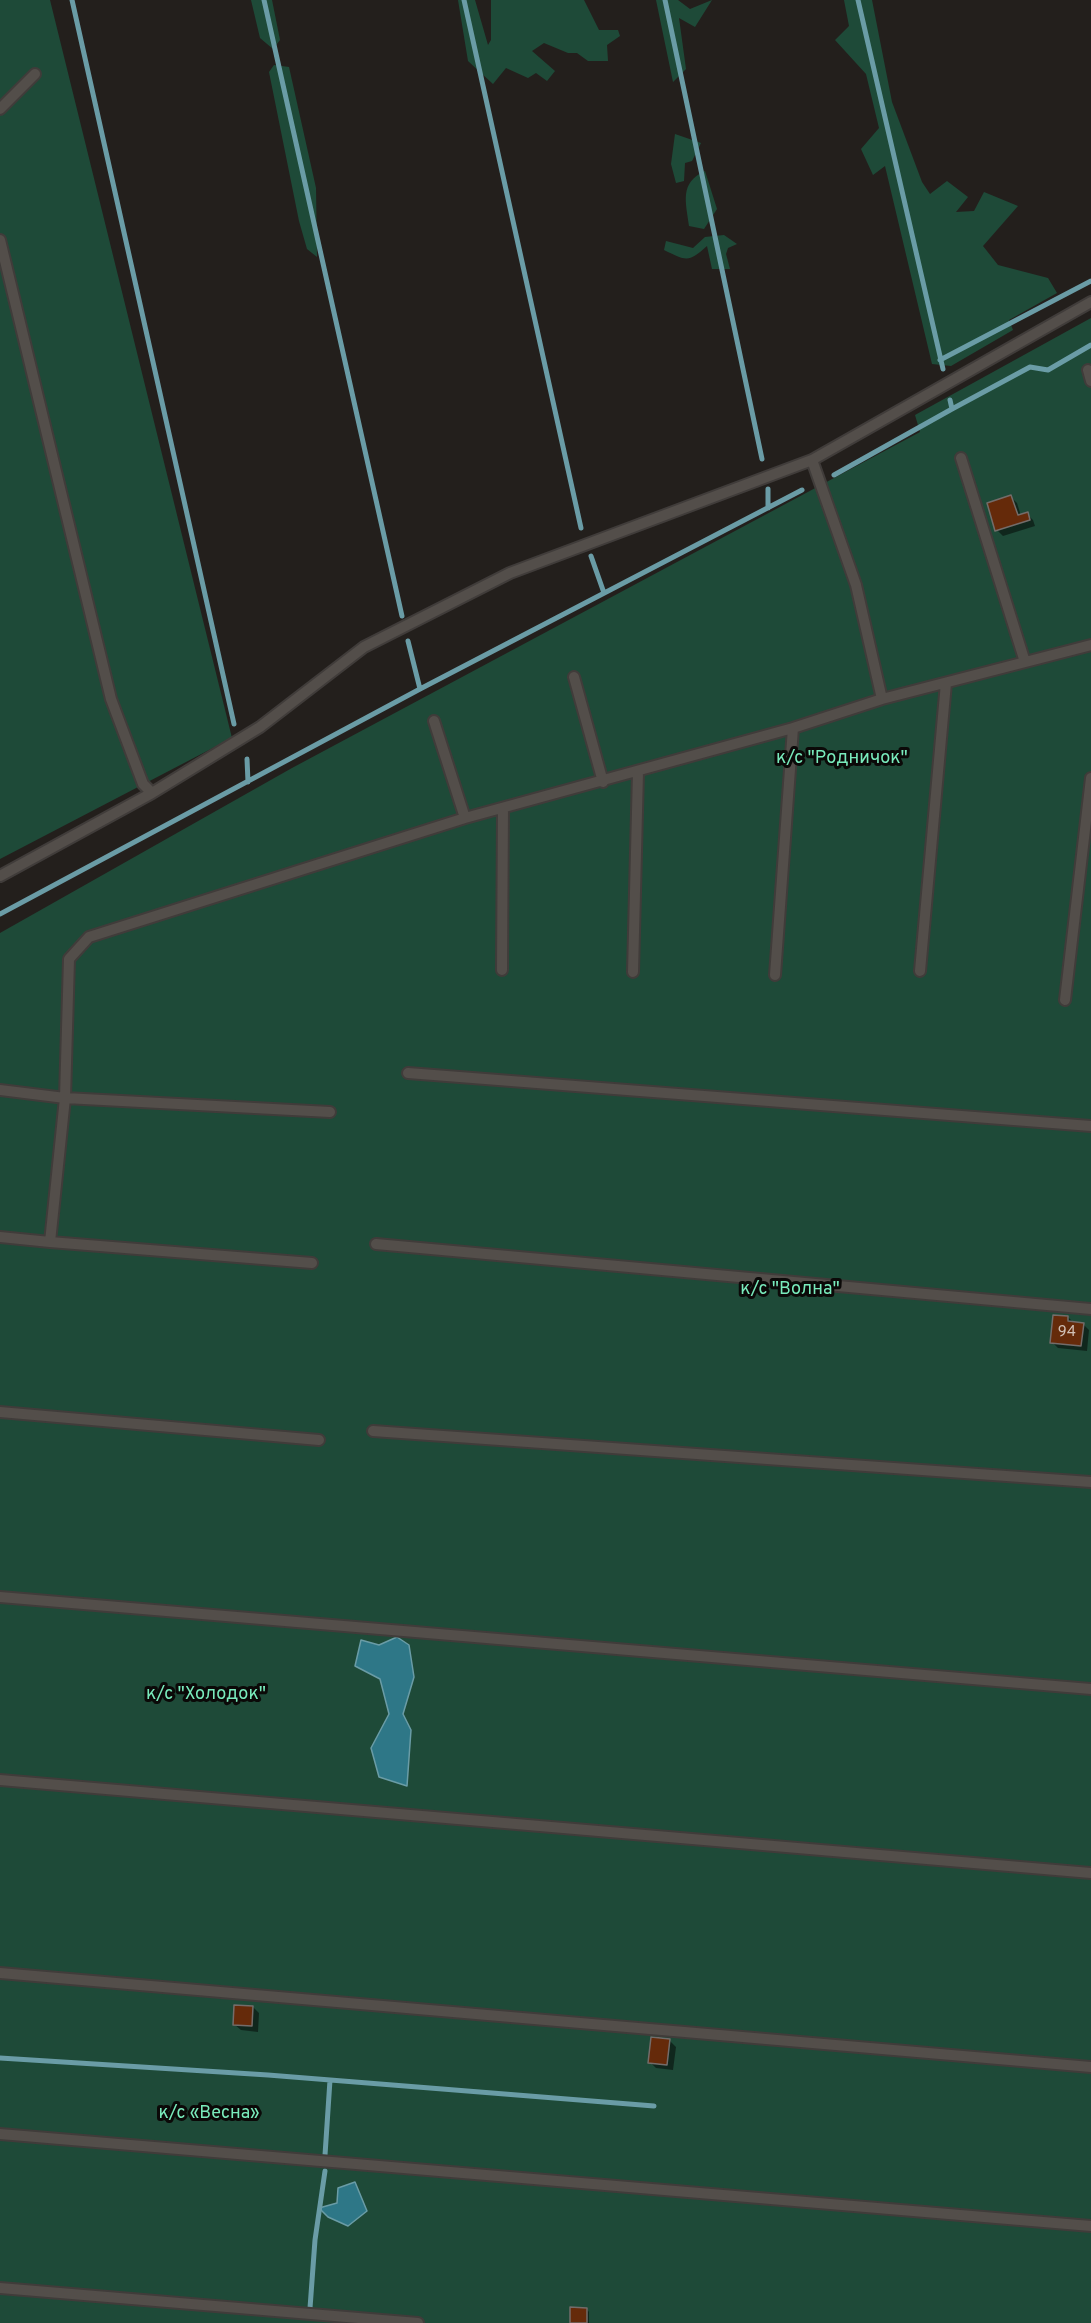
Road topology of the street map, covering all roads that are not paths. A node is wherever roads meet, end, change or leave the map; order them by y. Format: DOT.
graph roads {
  1 [pos="35,74"];
  2 [pos="0,109"];
  3 [pos="0,240"];
  4 [pos="1091,302"];
  5 [pos="961,458"];
  6 [pos="812,460"];
  7 [pos="1091,645"];
  8 [pos="1025,662"];
  9 [pos="574,677"];
  10 [pos="946,683"];
  11 [pos="882,699"];
  12 [pos="435,721"];
  13 [pos="793,728"];
  14 [pos="638,772"];
  15 [pos="1091,778"];
  16 [pos="603,782"];
  17 [pos="152,793"];
  18 [pos="503,808"];
  19 [pos="465,818"];
  20 [pos="0,876"];
  21 [pos="502,970"];
  22 [pos="920,971"];
  23 [pos="633,972"];
  24 [pos="775,975"];
  25 [pos="1065,1000"];
  26 [pos="408,1073"];
  27 [pos="0,1090"];
  28 [pos="65,1098"];
  29 [pos="330,1112"];
  30 [pos="1091,1126"];
  31 [pos="0,1237"];
  32 [pos="50,1242"];
  33 [pos="376,1244"];
  34 [pos="312,1263"];
  35 [pos="1091,1309"];
  36 [pos="0,1412"];
  37 [pos="373,1431"];
  38 [pos="319,1440"];
  39 [pos="1091,1482"];
  40 [pos="0,1598"];
  41 [pos="1091,1689"];
  42 [pos="0,1780"];
  43 [pos="1091,1873"];
  44 [pos="0,1973"];
  45 [pos="1091,2067"];
  46 [pos="0,2134"];
  47 [pos="1091,2226"];
  48 [pos="0,2288"];
  49 [pos="418,2323"];
  1 -- 2 [label="lane"];
  3 -- 17 [label="lane"];
  4 -- 6 [label="lane"];
  5 -- 8 [label="lane"];
  6 -- 11 [label="lane"];
  6 -- 17 [label="lane"];
  7 -- 8 [label="lane"];
  8 -- 10 [label="lane"];
  9 -- 16 [label="lane"];
  10 -- 11 [label="lane"];
  10 -- 22 [label="lane"];
  11 -- 13 [label="lane"];
  12 -- 19 [label="lane"];
  13 -- 14 [label="lane"];
  13 -- 24 [label="lane"];
  14 -- 16 [label="lane"];
  14 -- 23 [label="lane"];
  15 -- 25 [label="lane"];
  16 -- 18 [label="lane"];
  17 -- 20 [label="lane"];
  18 -- 19 [label="lane"];
  18 -- 21 [label="lane"];
  19 -- 28 [label="lane"];
  26 -- 30 [label="lane"];
  27 -- 28 [label="lane"];
  28 -- 29 [label="lane"];
  28 -- 32 [label="lane"];
  31 -- 32 [label="lane"];
  32 -- 34 [label="lane"];
  33 -- 35 [label="lane"];
  36 -- 38 [label="lane"];
  37 -- 39 [label="lane"];
  40 -- 41 [label="lane"];
  42 -- 43 [label="lane"];
  44 -- 45 [label="lane"];
  46 -- 47 [label="lane"];
  48 -- 49 [label="lane"];
}
